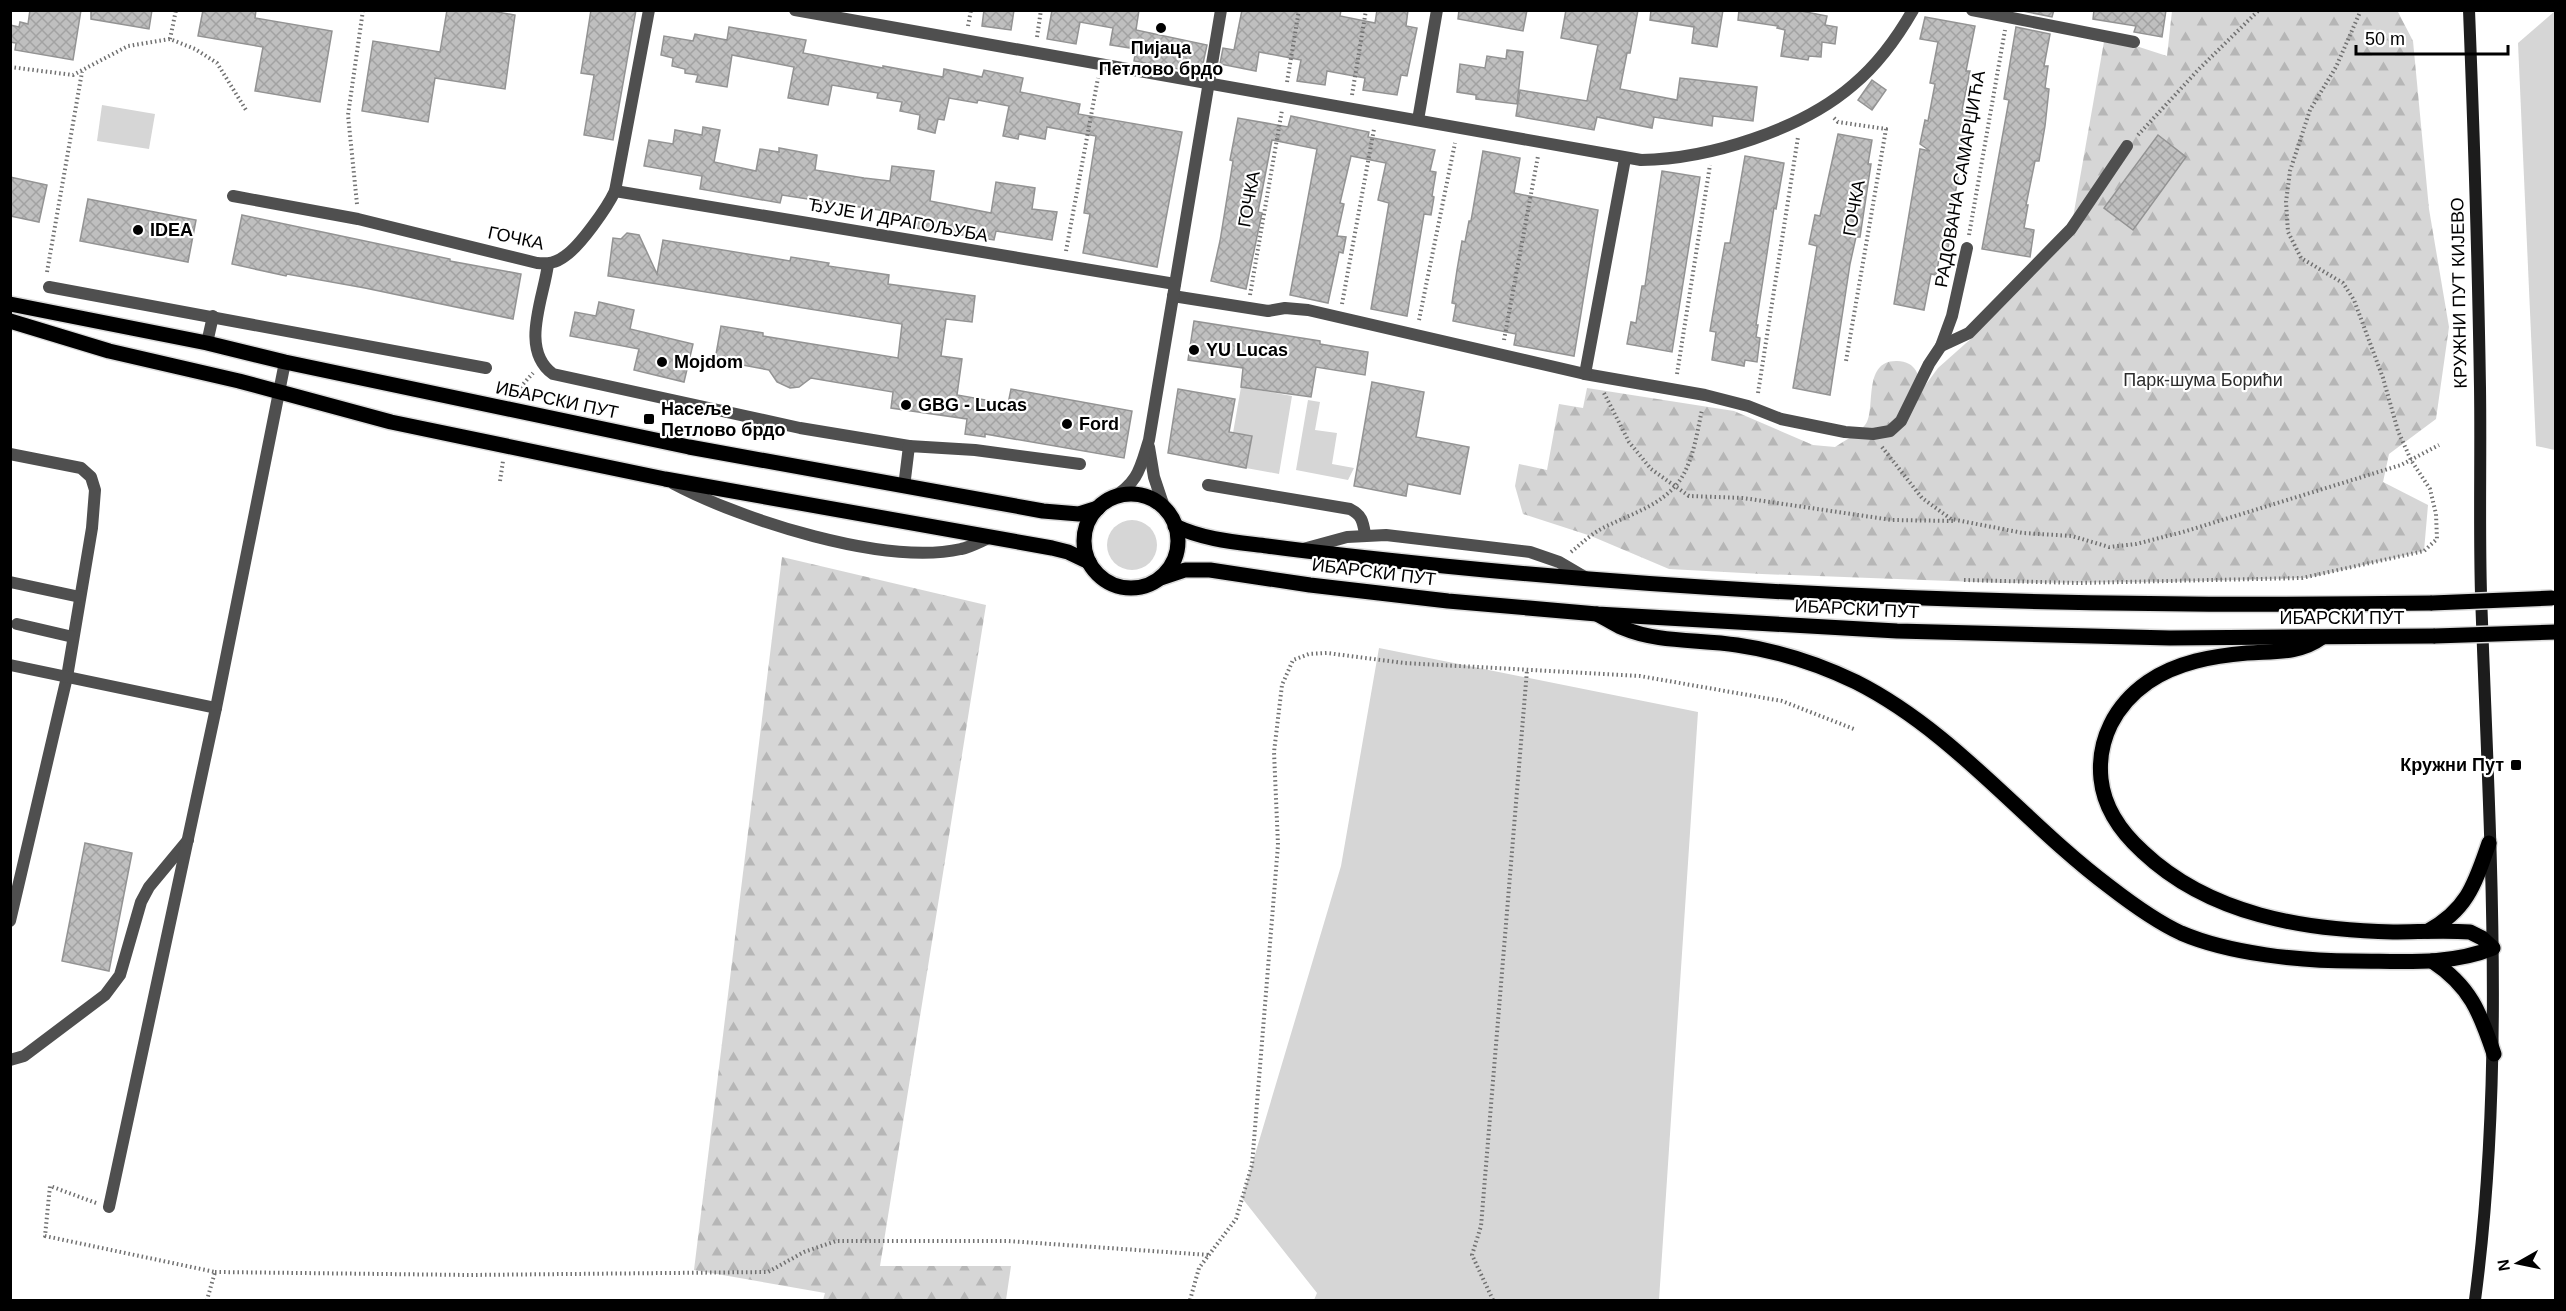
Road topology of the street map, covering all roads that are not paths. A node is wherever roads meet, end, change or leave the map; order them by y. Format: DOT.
graph roads {
  1 [pos="649,10"];
  2 [pos="795,10"];
  3 [pos="1221,10"];
  4 [pos="1437,10"];
  5 [pos="1913,10"];
  6 [pos="1972,10"];
  7 [pos="2469,10"];
  8 [pos="2134,42"];
  9 [pos="1209,83"];
  10 [pos="1418,120"];
  11 [pos="2127,146"];
  12 [pos="1625,159"];
  13 [pos="615,191"];
  14 [pos="233,196"];
  15 [pos="1967,248"];
  16 [pos="548,264"];
  17 [pos="48,281"];
  18 [pos="1174,290"];
  19 [pos="10,304"];
  20 [pos="213,316"];
  21 [pos="10,321"];
  22 [pos="207,343"];
  23 [pos="1941,346"];
  24 [pos="285,362"];
  25 [pos="486,368"];
  26 [pos="1589,374"];
  27 [pos="278,392"];
  28 [pos="1873,434"];
  29 [pos="1149,440"];
  30 [pos="909,446"];
  31 [pos="10,454"];
  32 [pos="1080,464"];
  33 [pos="665,479"];
  34 [pos="1208,485"];
  35 [pos="904,487"];
  36 [pos="1112,499"];
  37 [pos="1098,508"];
  38 [pos="1166,510"];
  39 [pos="1175,526"];
  40 [pos="1365,534"];
  41 [pos="991,537"];
  42 [pos="1297,551"];
  43 [pos="1089,562"];
  44 [pos="1161,578"];
  45 [pos="1592,581"];
  46 [pos="10,582"];
  47 [pos="80,597"];
  48 [pos="2554,598"];
  49 [pos="1597,614"];
  50 [pos="17,624"];
  51 [pos="2556,632"];
  52 [pos="73,637"];
  53 [pos="2321,638"];
  54 [pos="10,665"];
  55 [pos="67,677"];
  56 [pos="216,708"];
  57 [pos="188,840"];
  58 [pos="2489,843"];
  59 [pos="10,921"];
  60 [pos="2428,931"];
  61 [pos="2493,948"];
  62 [pos="2432,961"];
  63 [pos="2494,1054"];
  64 [pos="10,1060"];
  65 [pos="109,1207"];
  66 [pos="2475,1300"];
  1 -- 13 [label="street, ГОЧКА"];
  2 -- 9 [label="street"];
  3 -- 9 [label="street"];
  4 -- 10 [label="street"];
  5 -- 12 [label="street"];
  6 -- 8 [label="street"];
  7 -- 58 [label="main road, КРУЖНИ ПУТ КИЈЕВО"];
  9 -- 10 [label="street"];
  9 -- 18 [label="street"];
  10 -- 12 [label="street"];
  11 -- 23 [label="street"];
  12 -- 26 [label="street"];
  13 -- 16 [label="street, ГОЧКА"];
  13 -- 18 [label="street, ЂУЈЕ И ДРАГОЉУБА"];
  14 -- 16 [label="street, ГОЧКА"];
  15 -- 23 [label="street, РАДОВАНА САМАРЏИЋА"];
  16 -- 30 [label="street"];
  17 -- 20 [label="street"];
  18 -- 26 [label="street, ЂУЈЕ И ДРАГОЉУБА"];
  18 -- 29 [label="street"];
  19 -- 22 [label="main road, ИБАРСКИ ПУТ"];
  20 -- 22 [label="street"];
  20 -- 25 [label="street"];
  21 -- 27 [label="main road"];
  22 -- 24 [label="main road, ИБАРСКИ ПУТ"];
  23 -- 28 [label="street, РАДОВАНА САМАРЏИЋА"];
  24 -- 27 [label="street"];
  24 -- 35 [label="main road, ИБАРСКИ ПУТ"];
  26 -- 28 [label="street, ЂУЈЕ И ДРАГОЉУБА"];
  27 -- 33 [label="main road"];
  27 -- 56 [label="street"];
  29 -- 36 [label="street"];
  29 -- 38 [label="street"];
  30 -- 32 [label="street"];
  30 -- 35 [label="street"];
  31 -- 47 [label="street"];
  33 -- 41 [label="main road"];
  33 -- 41 [label="street"];
  34 -- 40 [label="street"];
  35 -- 37 [label="main road, ИБАРСКИ ПУТ"];
  36 -- 37 [label="main road"];
  36 -- 38 [label="main road"];
  37 -- 43 [label="main road"];
  38 -- 39 [label="main road"];
  39 -- 42 [label="main road, ИБАРСКИ ПУТ"];
  39 -- 44 [label="main road"];
  40 -- 42 [label="street"];
  40 -- 45 [label="street"];
  41 -- 43 [label="main road"];
  42 -- 45 [label="main road, ИБАРСКИ ПУТ"];
  43 -- 44 [label="main road"];
  44 -- 49 [label="main road, ИБАРСКИ ПУТ"];
  45 -- 48 [label="main road, ИБАРСКИ ПУТ, bridge"];
  46 -- 47 [label="street"];
  47 -- 52 [label="street"];
  49 -- 53 [label="main road, ИБАРСКИ ПУТ"];
  49 -- 62 [label="main road"];
  50 -- 52 [label="street"];
  51 -- 53 [label="main road, ИБАРСКИ ПУТ, bridge"];
  52 -- 55 [label="street"];
  53 -- 60 [label="main road"];
  54 -- 55 [label="street"];
  55 -- 56 [label="street"];
  55 -- 59 [label="street"];
  56 -- 57 [label="street"];
  57 -- 64 [label="street"];
  57 -- 65 [label="street"];
  58 -- 60 [label="main road"];
  58 -- 61 [label="main road, КРУЖНИ ПУТ КИЈЕВО"];
  60 -- 61 [label="main road"];
  61 -- 62 [label="main road"];
  61 -- 63 [label="main road, КРУЖНИ ПУТ КИЈЕВО"];
  62 -- 63 [label="main road"];
  63 -- 66 [label="main road, КРУЖНИ ПУТ КИЈЕВО"];
}
